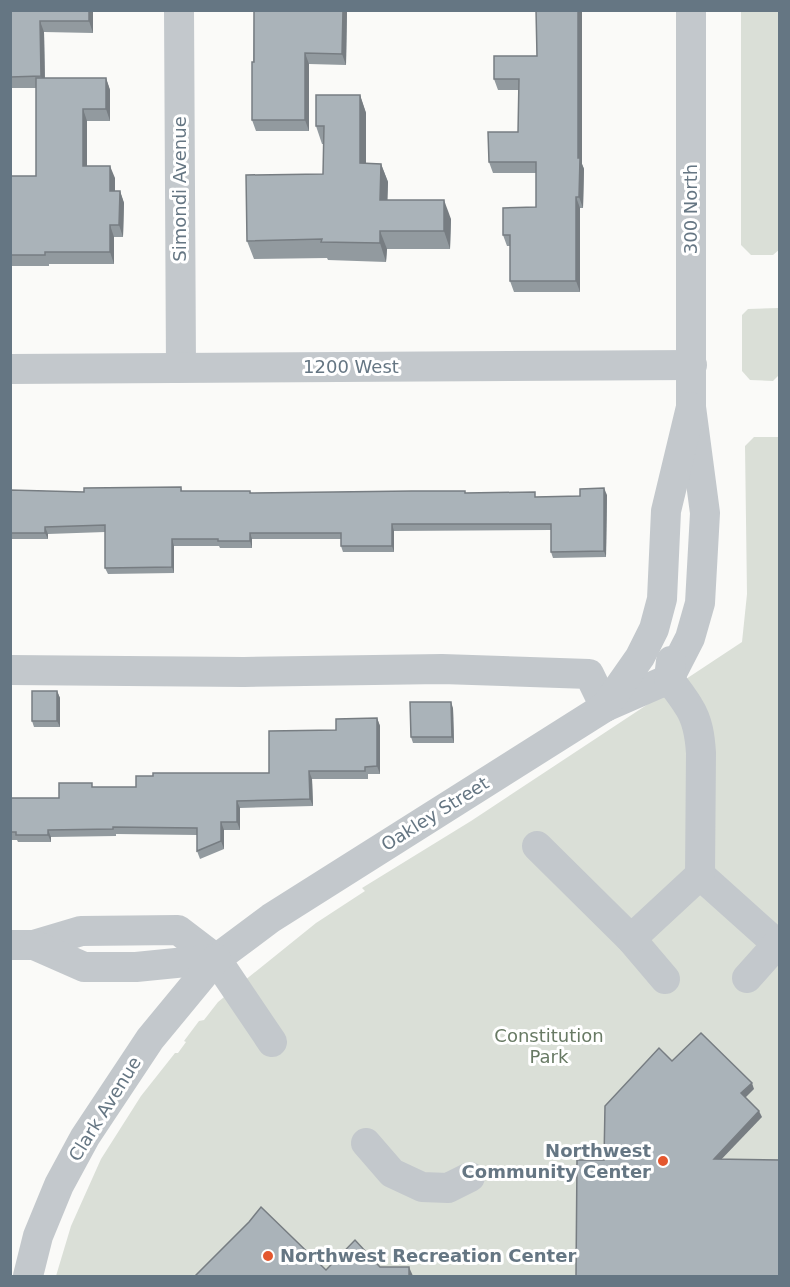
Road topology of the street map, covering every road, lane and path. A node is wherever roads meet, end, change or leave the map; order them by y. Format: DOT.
graph roads {
  1 [pos="180,10"];
  2 [pos="691,10"];
  3 [pos="692,365"];
  4 [pos="181,368"];
  5 [pos="10,369"];
  6 [pos="691,407"];
  7 [pos="640,657"];
  8 [pos="10,670"];
  9 [pos="669,679"];
  10 [pos="605,707"];
  11 [pos="537,846"];
  12 [pos="700,875"];
  13 [pos="631,939"];
  14 [pos="778,942"];
  15 [pos="22,945"];
  16 [pos="216,959"];
  17 [pos="664,978"];
  18 [pos="747,978"];
  19 [pos="272,1042"];
  20 [pos="366,1143"];
  21 [pos="470,1177"];
  22 [pos="28,1276"];
  1 -- 4 [label="street, Simondi Avenue"];
  2 -- 3 [label="street, 300 North"];
  3 -- 4 [label="street, 1200 West"];
  3 -- 6 [label="street, 300 North"];
  4 -- 5 [label="street, 1200 West"];
  6 -- 7 [label="street, 300 North"];
  6 -- 9 [label="street, 300 North"];
  7 -- 10 [label="street, Oakley Street"];
  8 -- 10 [label="street"];
  9 -- 10 [label="street"];
  9 -- 12 [label="street"];
  10 -- 16 [label="street, Oakley Street"];
  11 -- 13 [label="street"];
  12 -- 13 [label="street"];
  12 -- 14 [label="street"];
  13 -- 17 [label="street"];
  14 -- 18 [label="street"];
  15 -- 16 [label="street"];
  16 -- 19 [label="street"];
  16 -- 22 [label="street, Clark Avenue"];
  20 -- 21 [label="street"];
}
